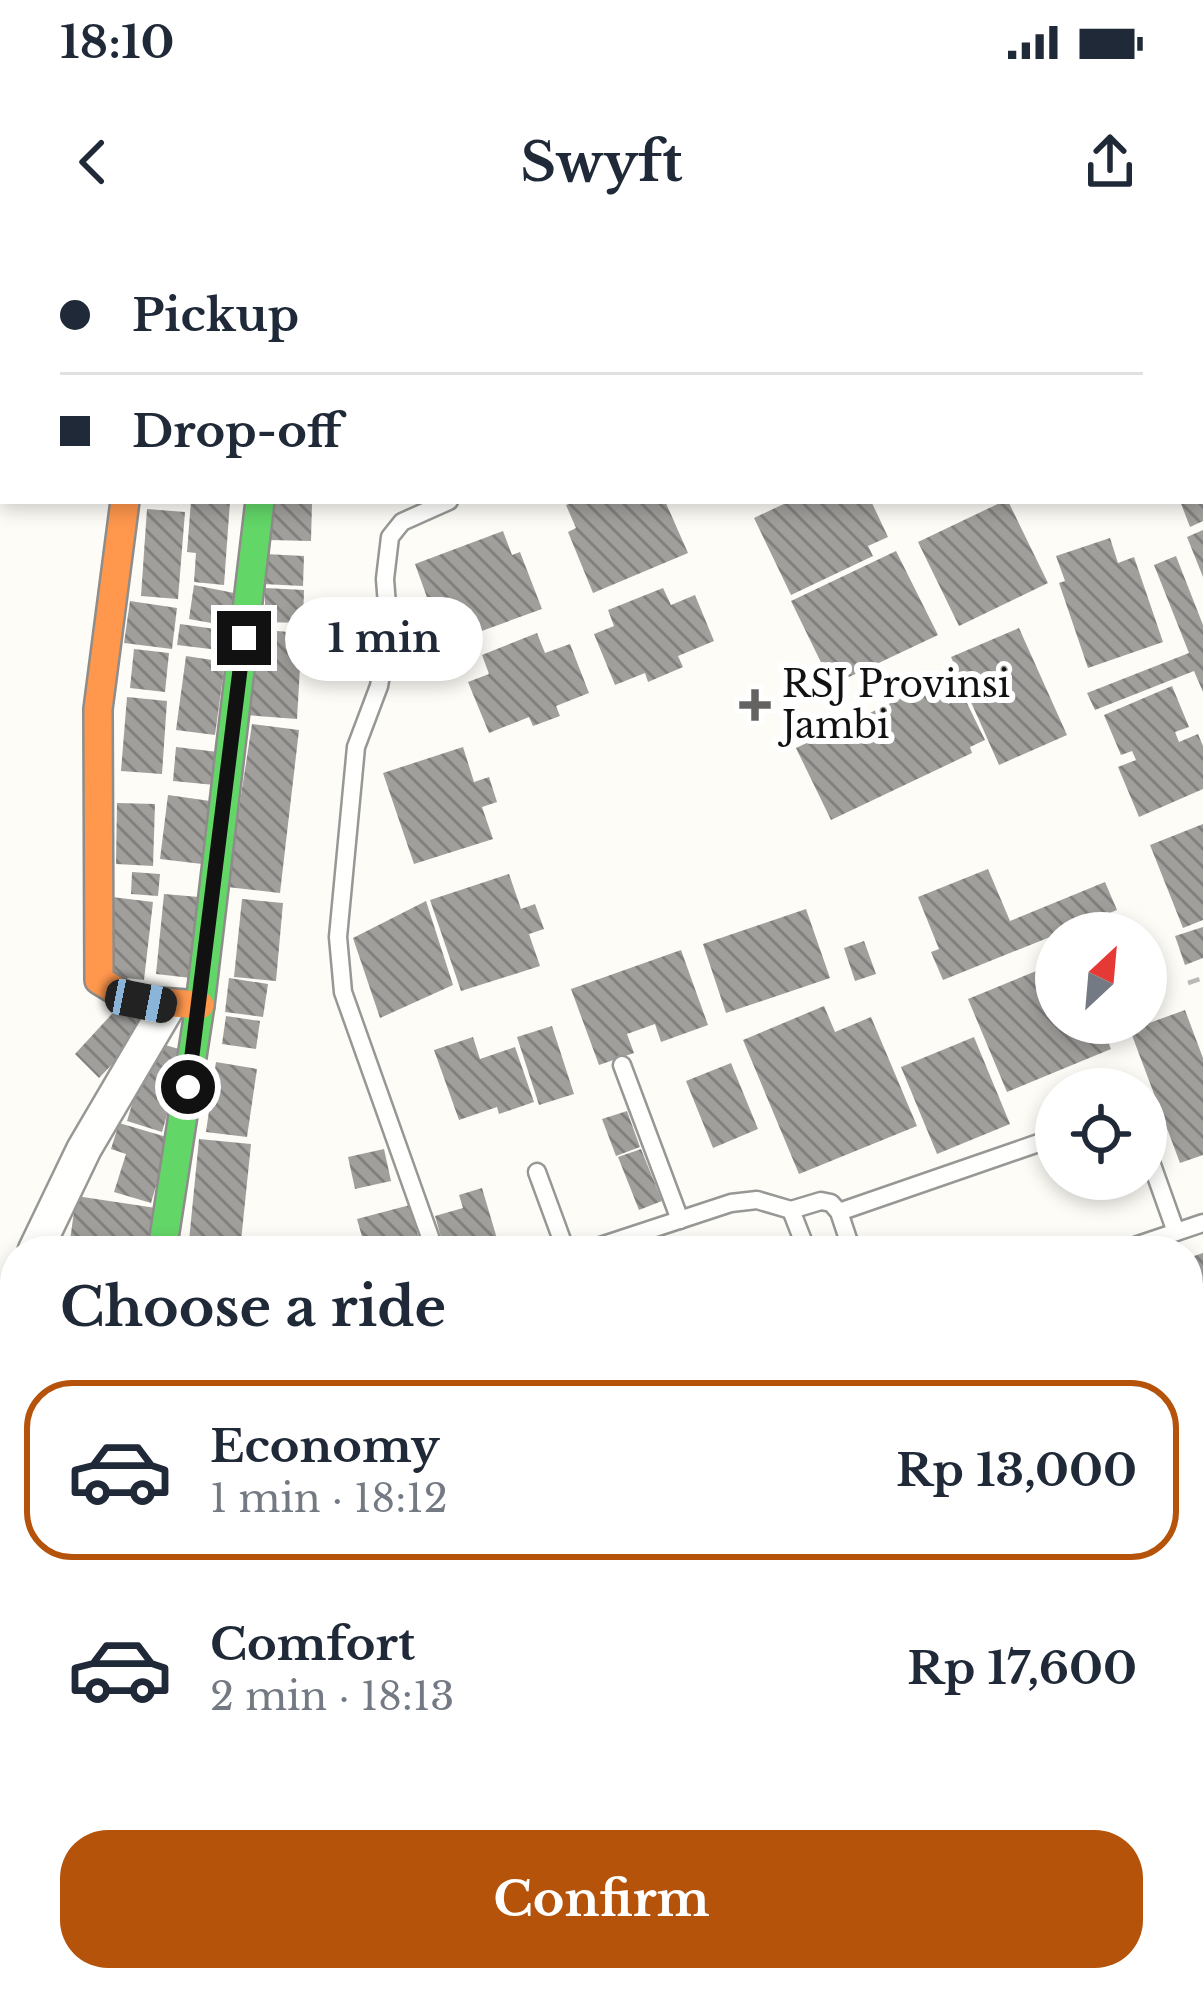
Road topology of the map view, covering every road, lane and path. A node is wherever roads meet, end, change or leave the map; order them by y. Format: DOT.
graph roads {
  1 [pos="125,504"];
  2 [pos="260,504"];
  3 [pos="442,504"];
  4 [pos="1203,978"];
  5 [pos="1188,983"];
  6 [pos="184,1006"];
  7 [pos="622,1065"];
  8 [pos="1035,1144"];
  9 [pos="537,1172"];
  10 [pos="1165,1200"];
  11 [pos="791,1210"];
  12 [pos="838,1212"];
  13 [pos="680,1220"];
  14 [pos="1203,1223"];
  15 [pos="1176,1232"];
  16 [pos="42,1236"];
  17 [pos="163,1236"];
  18 [pos="430,1236"];
  19 [pos="560,1236"];
  20 [pos="631,1236"];
  21 [pos="801,1236"];
  22 [pos="847,1236"];
  23 [pos="1164,1236"];
  1 -- 6 [label="street"];
  2 -- 6 [label="street"];
  3 -- 18 [label="lane"];
  4 -- 5 [label="path"];
  6 -- 16 [label="street"];
  6 -- 17 [label="street"];
  7 -- 13 [label="lane"];
  8 -- 12 [label="lane"];
  9 -- 19 [label="lane"];
  10 -- 15 [label="lane"];
  11 -- 12 [label="lane"];
  11 -- 13 [label="lane"];
  11 -- 21 [label="lane"];
  12 -- 22 [label="lane"];
  13 -- 20 [label="lane"];
  14 -- 15 [label="lane"];
  15 -- 23 [label="lane"];
}
